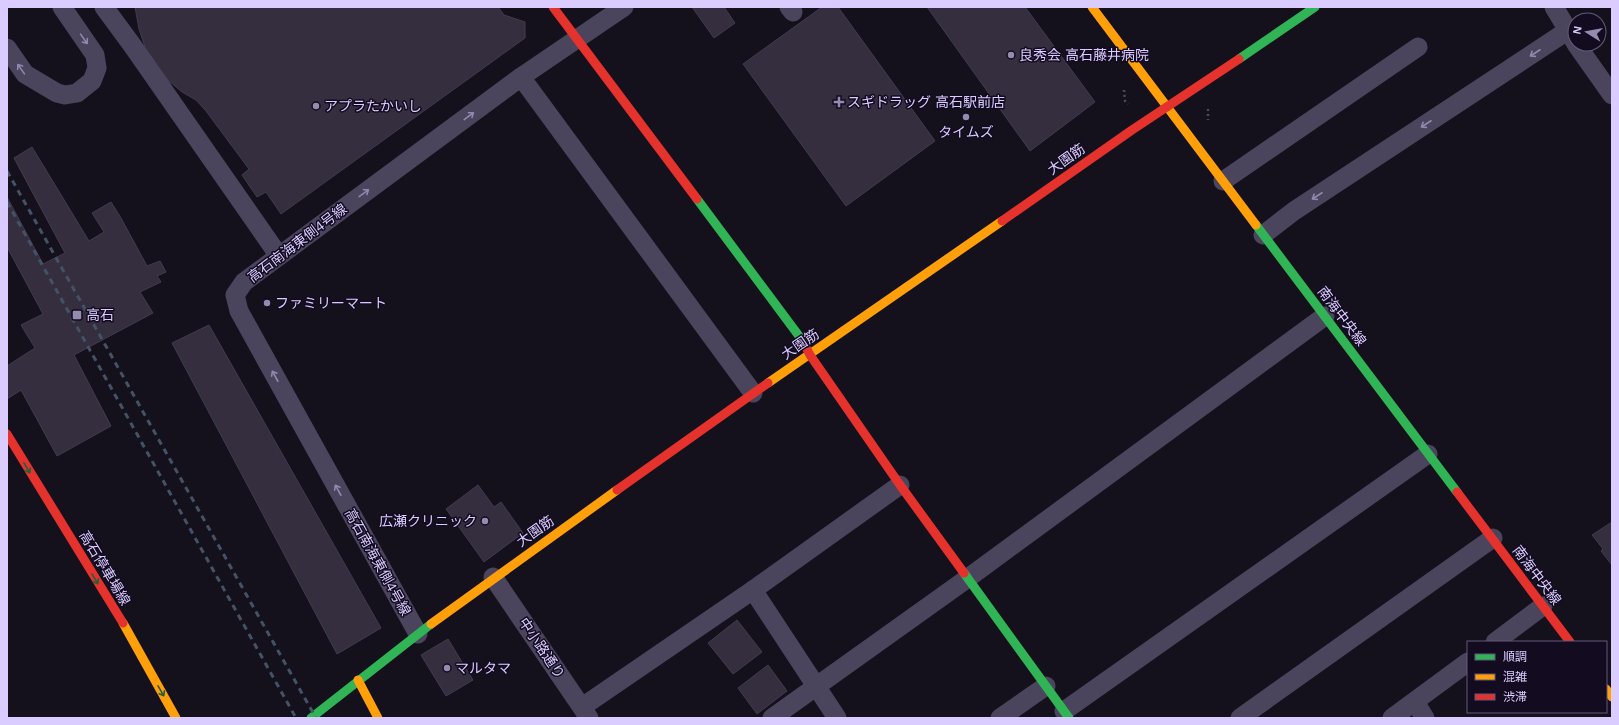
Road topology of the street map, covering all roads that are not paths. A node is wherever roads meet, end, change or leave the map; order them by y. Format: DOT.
graph roads {
  1 [pos="62,7"];
  2 [pos="104,7"];
  3 [pos="553,7"];
  4 [pos="624,7"];
  5 [pos="1092,7"];
  6 [pos="1315,7"];
  7 [pos="1554,7"];
  8 [pos="1567,29"];
  9 [pos="577,39"];
  10 [pos="1567,43"];
  11 [pos="1418,47"];
  12 [pos="7,48"];
  13 [pos="1582,52"];
  14 [pos="521,77"];
  15 [pos="1612,95"];
  16 [pos="1168,107"];
  17 [pos="1223,182"];
  18 [pos="1262,235"];
  19 [pos="279,256"];
  20 [pos="1325,316"];
  21 [pos="810,355"];
  22 [pos="754,393"];
  23 [pos="8,440"];
  24 [pos="1428,454"];
  25 [pos="900,485"];
  26 [pos="1493,538"];
  27 [pos="494,577"];
  28 [pos="968,578"];
  29 [pos="753,590"];
  30 [pos="1543,606"];
  31 [pos="418,634"];
  32 [pos="1496,641"];
  33 [pos="1569,641"];
  34 [pos="1467,663"];
  35 [pos="358,680"];
  36 [pos="816,686"];
  37 [pos="1046,686"];
  38 [pos="1415,702"];
  39 [pos="586,713"];
  40 [pos="1067,715"];
  41 [pos="176,718"];
  42 [pos="311,718"];
  43 [pos="378,718"];
  44 [pos="772,718"];
  45 [pos="837,718"];
  46 [pos="1000,718"];
  47 [pos="1240,718"];
  48 [pos="1392,718"];
  49 [pos="1425,718"];
  1 -- 12 [label="street, one-way"];
  2 -- 19 [label="street"];
  3 -- 9 [label="street"];
  4 -- 9 [label="street, 高石南海東側4号線"];
  5 -- 16 [label="street, 南海中央線"];
  6 -- 16 [label="street, 大園筋"];
  7 -- 8 [label="street"];
  9 -- 14 [label="street, 高石南海東側4号線"];
  9 -- 21 [label="street"];
  10 -- 18 [label="street, one-way"];
  11 -- 17 [label="street"];
  13 -- 15 [label="street"];
  19 -- 14 [label="street, 高石南海東側4号線, one-way"];
  14 -- 22 [label="street"];
  16 -- 17 [label="street, 南海中央線"];
  16 -- 21 [label="street, 大園筋"];
  17 -- 18 [label="street, 南海中央線"];
  18 -- 20 [label="street, 南海中央線"];
  31 -- 19 [label="street, 高石南海東側4号線, one-way"];
  20 -- 24 [label="street, 南海中央線"];
  20 -- 28 [label="street"];
  21 -- 22 [label="street, 大園筋"];
  21 -- 25 [label="street"];
  22 -- 27 [label="street, 大園筋"];
  23 -- 41 [label="street, 高石停車場線, one-way"];
  24 -- 26 [label="street, 南海中央線"];
  24 -- 40 [label="street"];
  25 -- 28 [label="street"];
  25 -- 29 [label="street"];
  26 -- 30 [label="street, 南海中央線"];
  26 -- 47 [label="street"];
  27 -- 31 [label="street, 大園筋"];
  27 -- 39 [label="street, 中小路通り"];
  28 -- 36 [label="street"];
  28 -- 37 [label="street"];
  29 -- 36 [label="street"];
  29 -- 39 [label="street"];
  30 -- 32 [label="street"];
  30 -- 33 [label="street, 南海中央線"];
  31 -- 35 [label="street, 大園筋"];
  34 -- 38 [label="street"];
  35 -- 42 [label="street, 大園筋"];
  35 -- 43 [label="street"];
  36 -- 44 [label="street"];
  36 -- 45 [label="street"];
  37 -- 40 [label="street"];
  37 -- 46 [label="street"];
  38 -- 48 [label="street"];
  38 -- 49 [label="street"];
}
